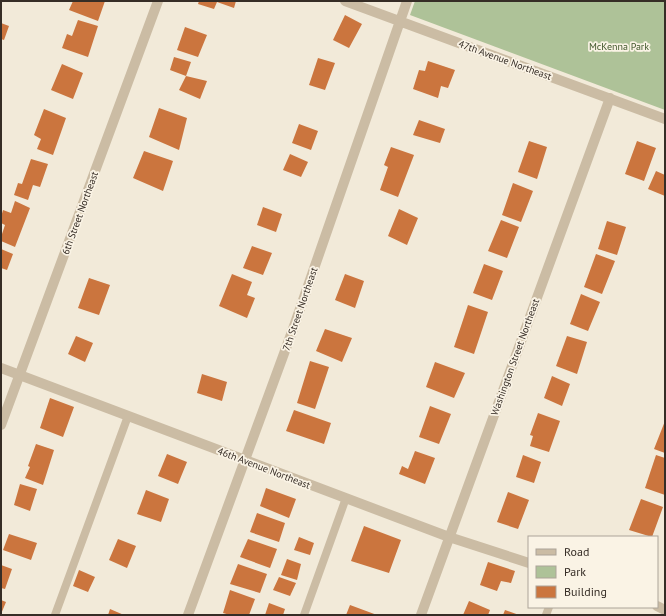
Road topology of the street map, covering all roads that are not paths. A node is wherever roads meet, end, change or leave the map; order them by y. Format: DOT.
graph roads {
  1 [pos="158,1"];
  2 [pos="345,1"];
  3 [pos="407,1"];
  4 [pos="400,21"];
  5 [pos="610,98"];
  6 [pos="665,119"];
  7 [pos="1,368"];
  8 [pos="20,375"];
  9 [pos="128,416"];
  10 [pos="1,425"];
  11 [pos="245,460"];
  12 [pos="346,498"];
  13 [pos="449,537"];
  14 [pos="528,563"];
  15 [pos="55,615"];
  16 [pos="188,615"];
  17 [pos="304,615"];
  18 [pos="421,615"];
  1 -- 8 [label="street, 6th Street Northeast"];
  2 -- 4 [label="street, 47th Avenue Northeast"];
  3 -- 4 [label="street, 7th Street Northeast"];
  4 -- 5 [label="street, 47th Avenue Northeast"];
  4 -- 11 [label="street, 7th Street Northeast"];
  5 -- 6 [label="street, 47th Avenue Northeast"];
  5 -- 13 [label="street, Washington Street Northeast"];
  7 -- 8 [label="street, 46th Avenue Northeast"];
  8 -- 9 [label="street, 46th Avenue Northeast"];
  8 -- 10 [label="street, 6th Street Northeast"];
  9 -- 11 [label="street, 46th Avenue Northeast"];
  9 -- 15 [label="lane"];
  11 -- 12 [label="street, 46th Avenue Northeast"];
  11 -- 16 [label="street, 7th Street Northeast"];
  12 -- 13 [label="street, 46th Avenue Northeast"];
  12 -- 17 [label="lane"];
  13 -- 14 [label="street, 46th Avenue Northeast"];
  13 -- 18 [label="street, Washington Street Northeast"];
}
